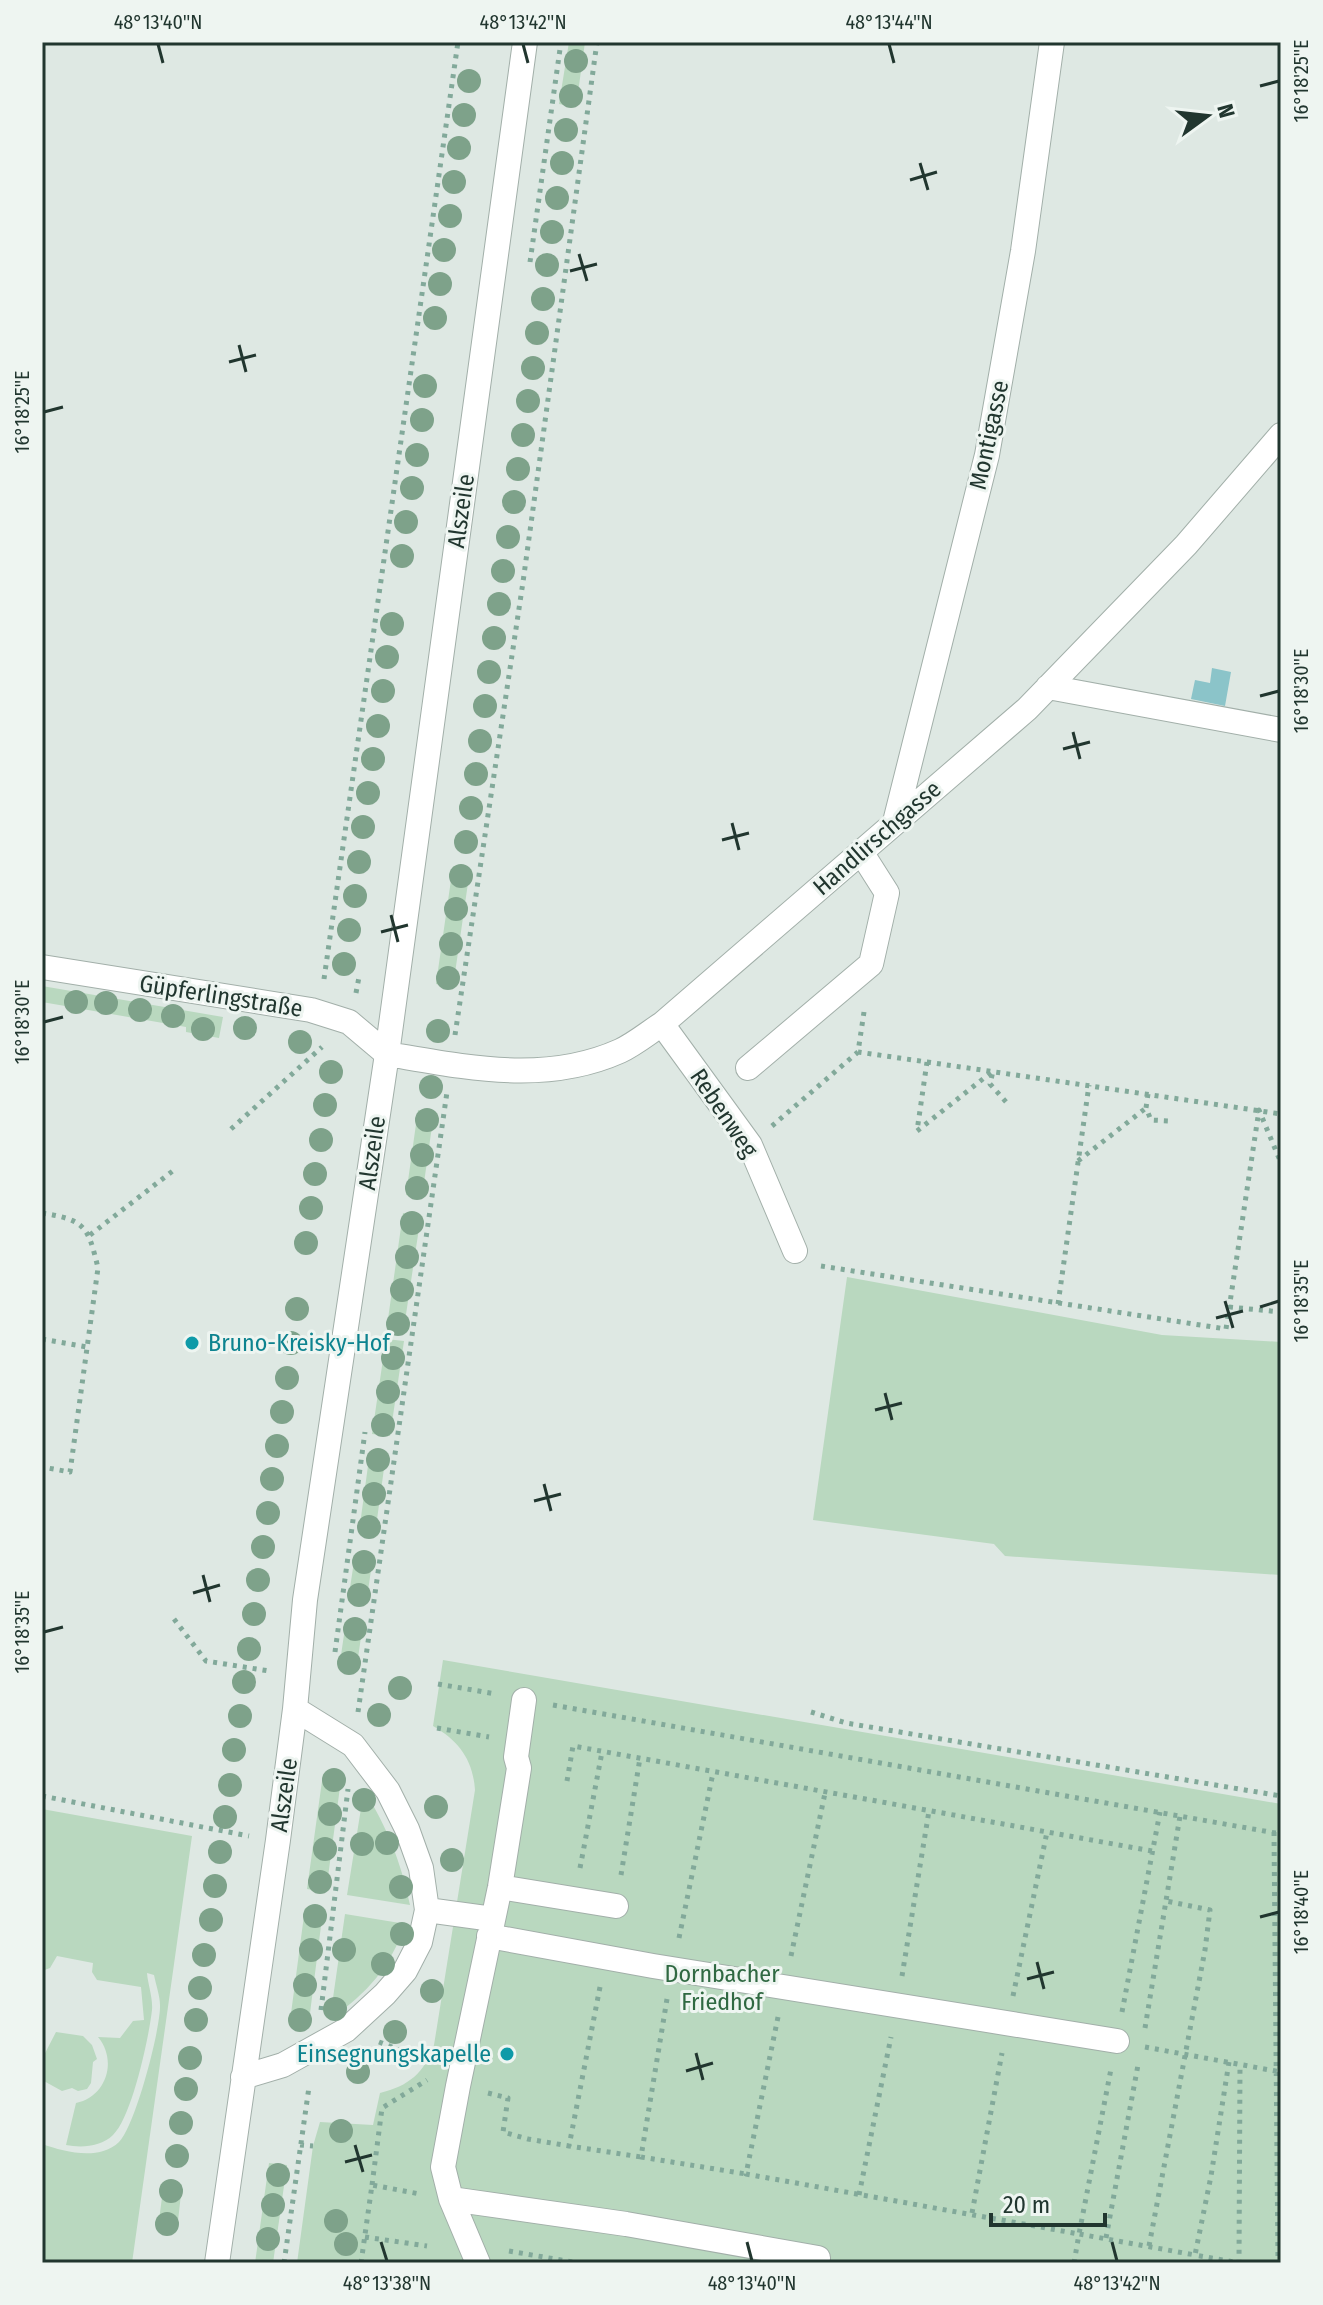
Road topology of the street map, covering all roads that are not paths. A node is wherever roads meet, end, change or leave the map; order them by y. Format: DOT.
graph roads {
  1 [pos="525,42"];
  2 [pos="1052,42"];
  3 [pos="1281,435"];
  4 [pos="1048,687"];
  5 [pos="1281,730"];
  6 [pos="895,822"];
  7 [pos="861,852"];
  8 [pos="42,967"];
  9 [pos="662,1024"];
  10 [pos="387,1054"];
  11 [pos="748,1068"];
  12 [pos="795,1251"];
  13 [pos="524,1700"];
  14 [pos="295,1709"];
  15 [pos="500,1887"];
  16 [pos="616,1906"];
  17 [pos="427,1910"];
  18 [pos="491,1927"];
  19 [pos="1117,2041"];
  20 [pos="243,2077"];
  21 [pos="451,2199"];
  22 [pos="823,2261"];
  23 [pos="217,2263"];
  24 [pos="478,2263"];
  1 -- 10 [label="street, Alszeile"];
  2 -- 6 [label="street, Montigasse"];
  3 -- 4 [label="street, Handlirschgasse"];
  4 -- 5 [label="street"];
  4 -- 6 [label="street, Handlirschgasse"];
  6 -- 7 [label="street, Handlirschgasse"];
  7 -- 9 [label="street, Handlirschgasse"];
  7 -- 11 [label="street"];
  8 -- 10 [label="street, Güpferlingstraße"];
  9 -- 10 [label="street, Handlirschgasse"];
  9 -- 12 [label="street, Rebenweg"];
  10 -- 14 [label="street, Alszeile"];
  13 -- 15 [label="street"];
  14 -- 17 [label="street"];
  14 -- 20 [label="street, Alszeile"];
  15 -- 16 [label="street"];
  15 -- 18 [label="street"];
  17 -- 18 [label="street"];
  17 -- 20 [label="street"];
  18 -- 19 [label="street"];
  18 -- 21 [label="street"];
  20 -- 23 [label="street, Alszeile"];
  21 -- 22 [label="street"];
  21 -- 24 [label="street"];
}
